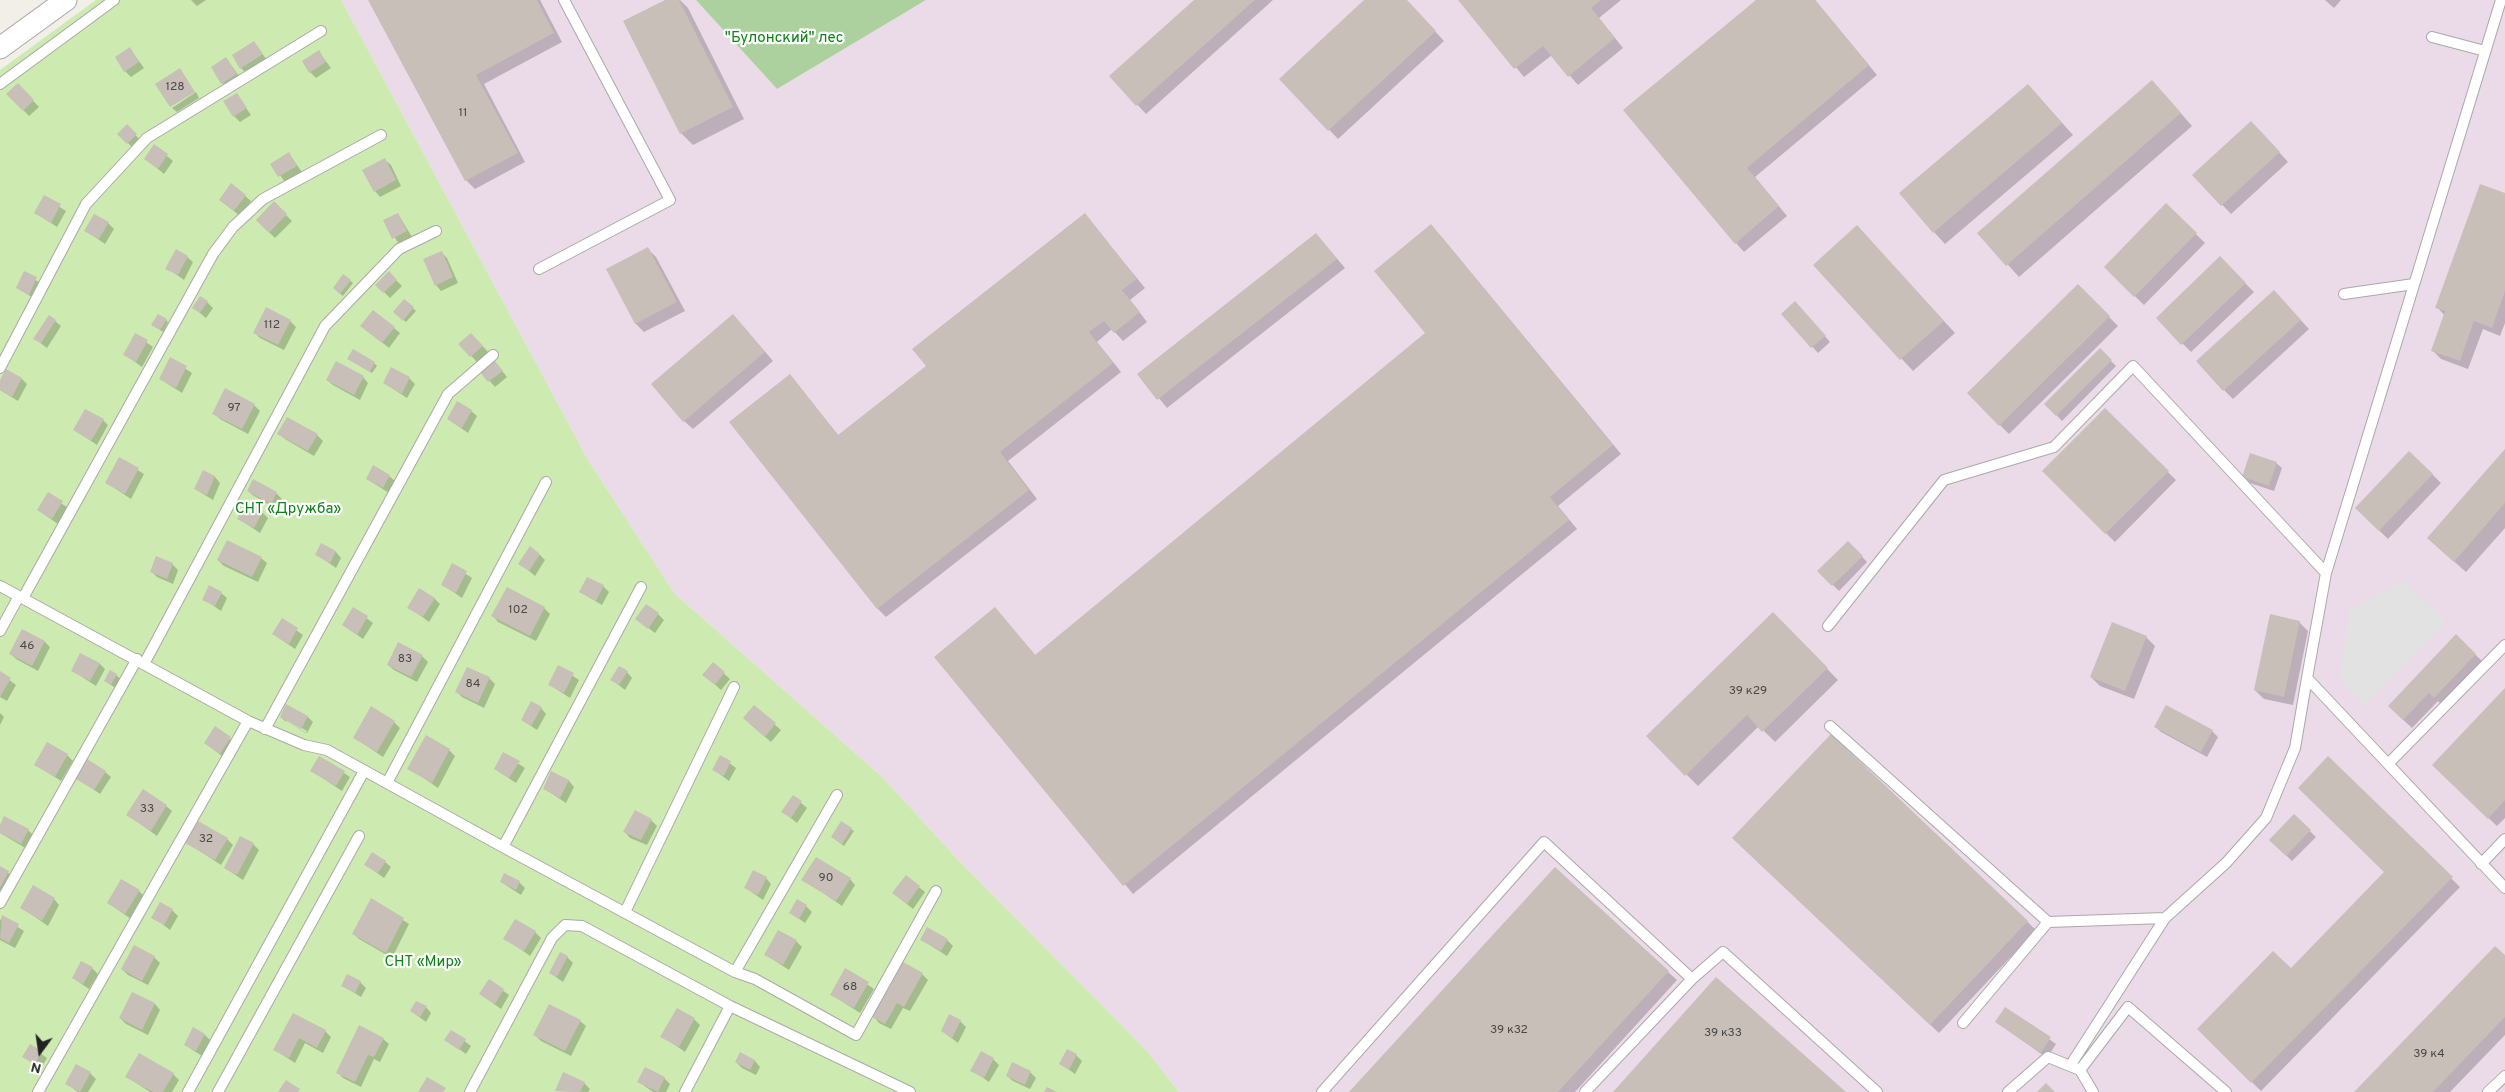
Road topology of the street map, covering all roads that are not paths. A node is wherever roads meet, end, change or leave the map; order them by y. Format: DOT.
graph roads {
  1 [pos="66,0"];
  2 [pos="114,0"];
  3 [pos="564,0"];
  4 [pos="2500,0"];
  5 [pos="321,30"];
  6 [pos="2432,37"];
  7 [pos="0,48"];
  8 [pos="2485,51"];
  9 [pos="0,84"];
  10 [pos="381,135"];
  11 [pos="436,232"];
  12 [pos="539,268"];
  13 [pos="2414,284"];
  14 [pos="2344,294"];
  15 [pos="493,355"];
  16 [pos="0,368"];
  17 [pos="546,482"];
  18 [pos="2326,573"];
  19 [pos="0,586"];
  20 [pos="641,587"];
  21 [pos="21,597"];
  22 [pos="1828,626"];
  23 [pos="0,631"];
  24 [pos="2505,645"];
  25 [pos="140,661"];
  26 [pos="2308,678"];
  27 [pos="734,687"];
  28 [pos="248,721"];
  29 [pos="1830,726"];
  30 [pos="265,729"];
  31 [pos="2388,764"];
  32 [pos="364,771"];
  33 [pos="387,783"];
  34 [pos="836,795"];
  35 [pos="359,836"];
  36 [pos="2505,839"];
  37 [pos="502,847"];
  38 [pos="2481,864"];
  39 [pos="2505,888"];
  40 [pos="936,891"];
  41 [pos="0,903"];
  42 [pos="624,912"];
  43 [pos="2165,918"];
  44 [pos="2048,922"];
  45 [pos="735,972"];
  46 [pos="1692,979"];
  47 [pos="730,1006"];
  48 [pos="1963,1023"];
  49 [pos="2070,1066"];
  50 [pos="2080,1070"];
  51 [pos="2505,1076"];
  52 [pos="38,1092"];
  53 [pos="188,1092"];
  54 [pos="218,1092"];
  55 [pos="470,1092"];
  56 [pos="685,1092"];
  57 [pos="910,1092"];
  58 [pos="1322,1092"];
  59 [pos="1585,1092"];
  60 [pos="1877,1092"];
  61 [pos="2008,1092"];
  62 [pos="2093,1092"];
  63 [pos="2226,1092"];
  64 [pos="2488,1092"];
  1 -- 7 [label="street"];
  2 -- 9 [label="lane"];
  3 -- 12 [label="lane"];
  4 -- 8 [label="lane"];
  5 -- 16 [label="lane"];
  6 -- 8 [label="lane"];
  8 -- 13 [label="lane"];
  10 -- 21 [label="lane"];
  11 -- 25 [label="lane"];
  13 -- 14 [label="lane"];
  13 -- 18 [label="lane"];
  15 -- 30 [label="lane"];
  17 -- 33 [label="lane"];
  18 -- 22 [label="lane"];
  18 -- 26 [label="lane"];
  19 -- 21 [label="lane"];
  20 -- 37 [label="lane"];
  21 -- 23 [label="lane"];
  21 -- 25 [label="lane"];
  24 -- 31 [label="lane"];
  25 -- 28 [label="lane"];
  25 -- 41 [label="lane"];
  26 -- 31 [label="lane"];
  26 -- 43 [label="lane"];
  27 -- 42 [label="lane"];
  28 -- 30 [label="lane"];
  28 -- 52 [label="lane"];
  29 -- 44 [label="lane"];
  30 -- 32 [label="lane"];
  31 -- 38 [label="lane"];
  32 -- 33 [label="lane"];
  32 -- 53 [label="lane"];
  33 -- 37 [label="lane"];
  34 -- 45 [label="lane"];
  35 -- 54 [label="lane"];
  36 -- 38 [label="lane"];
  37 -- 42 [label="lane"];
  38 -- 39 [label="lane"];
  40 -- 45 [label="lane"];
  42 -- 45 [label="lane"];
  43 -- 44 [label="lane"];
  43 -- 49 [label="lane"];
  44 -- 48 [label="lane"];
  46 -- 58 [label="lane"];
  46 -- 59 [label="lane"];
  46 -- 60 [label="lane"];
  47 -- 55 [label="lane"];
  47 -- 56 [label="lane"];
  47 -- 57 [label="lane"];
  49 -- 50 [label="lane"];
  49 -- 61 [label="lane"];
  50 -- 62 [label="lane"];
  50 -- 63 [label="lane"];
  51 -- 64 [label="lane"];
}
